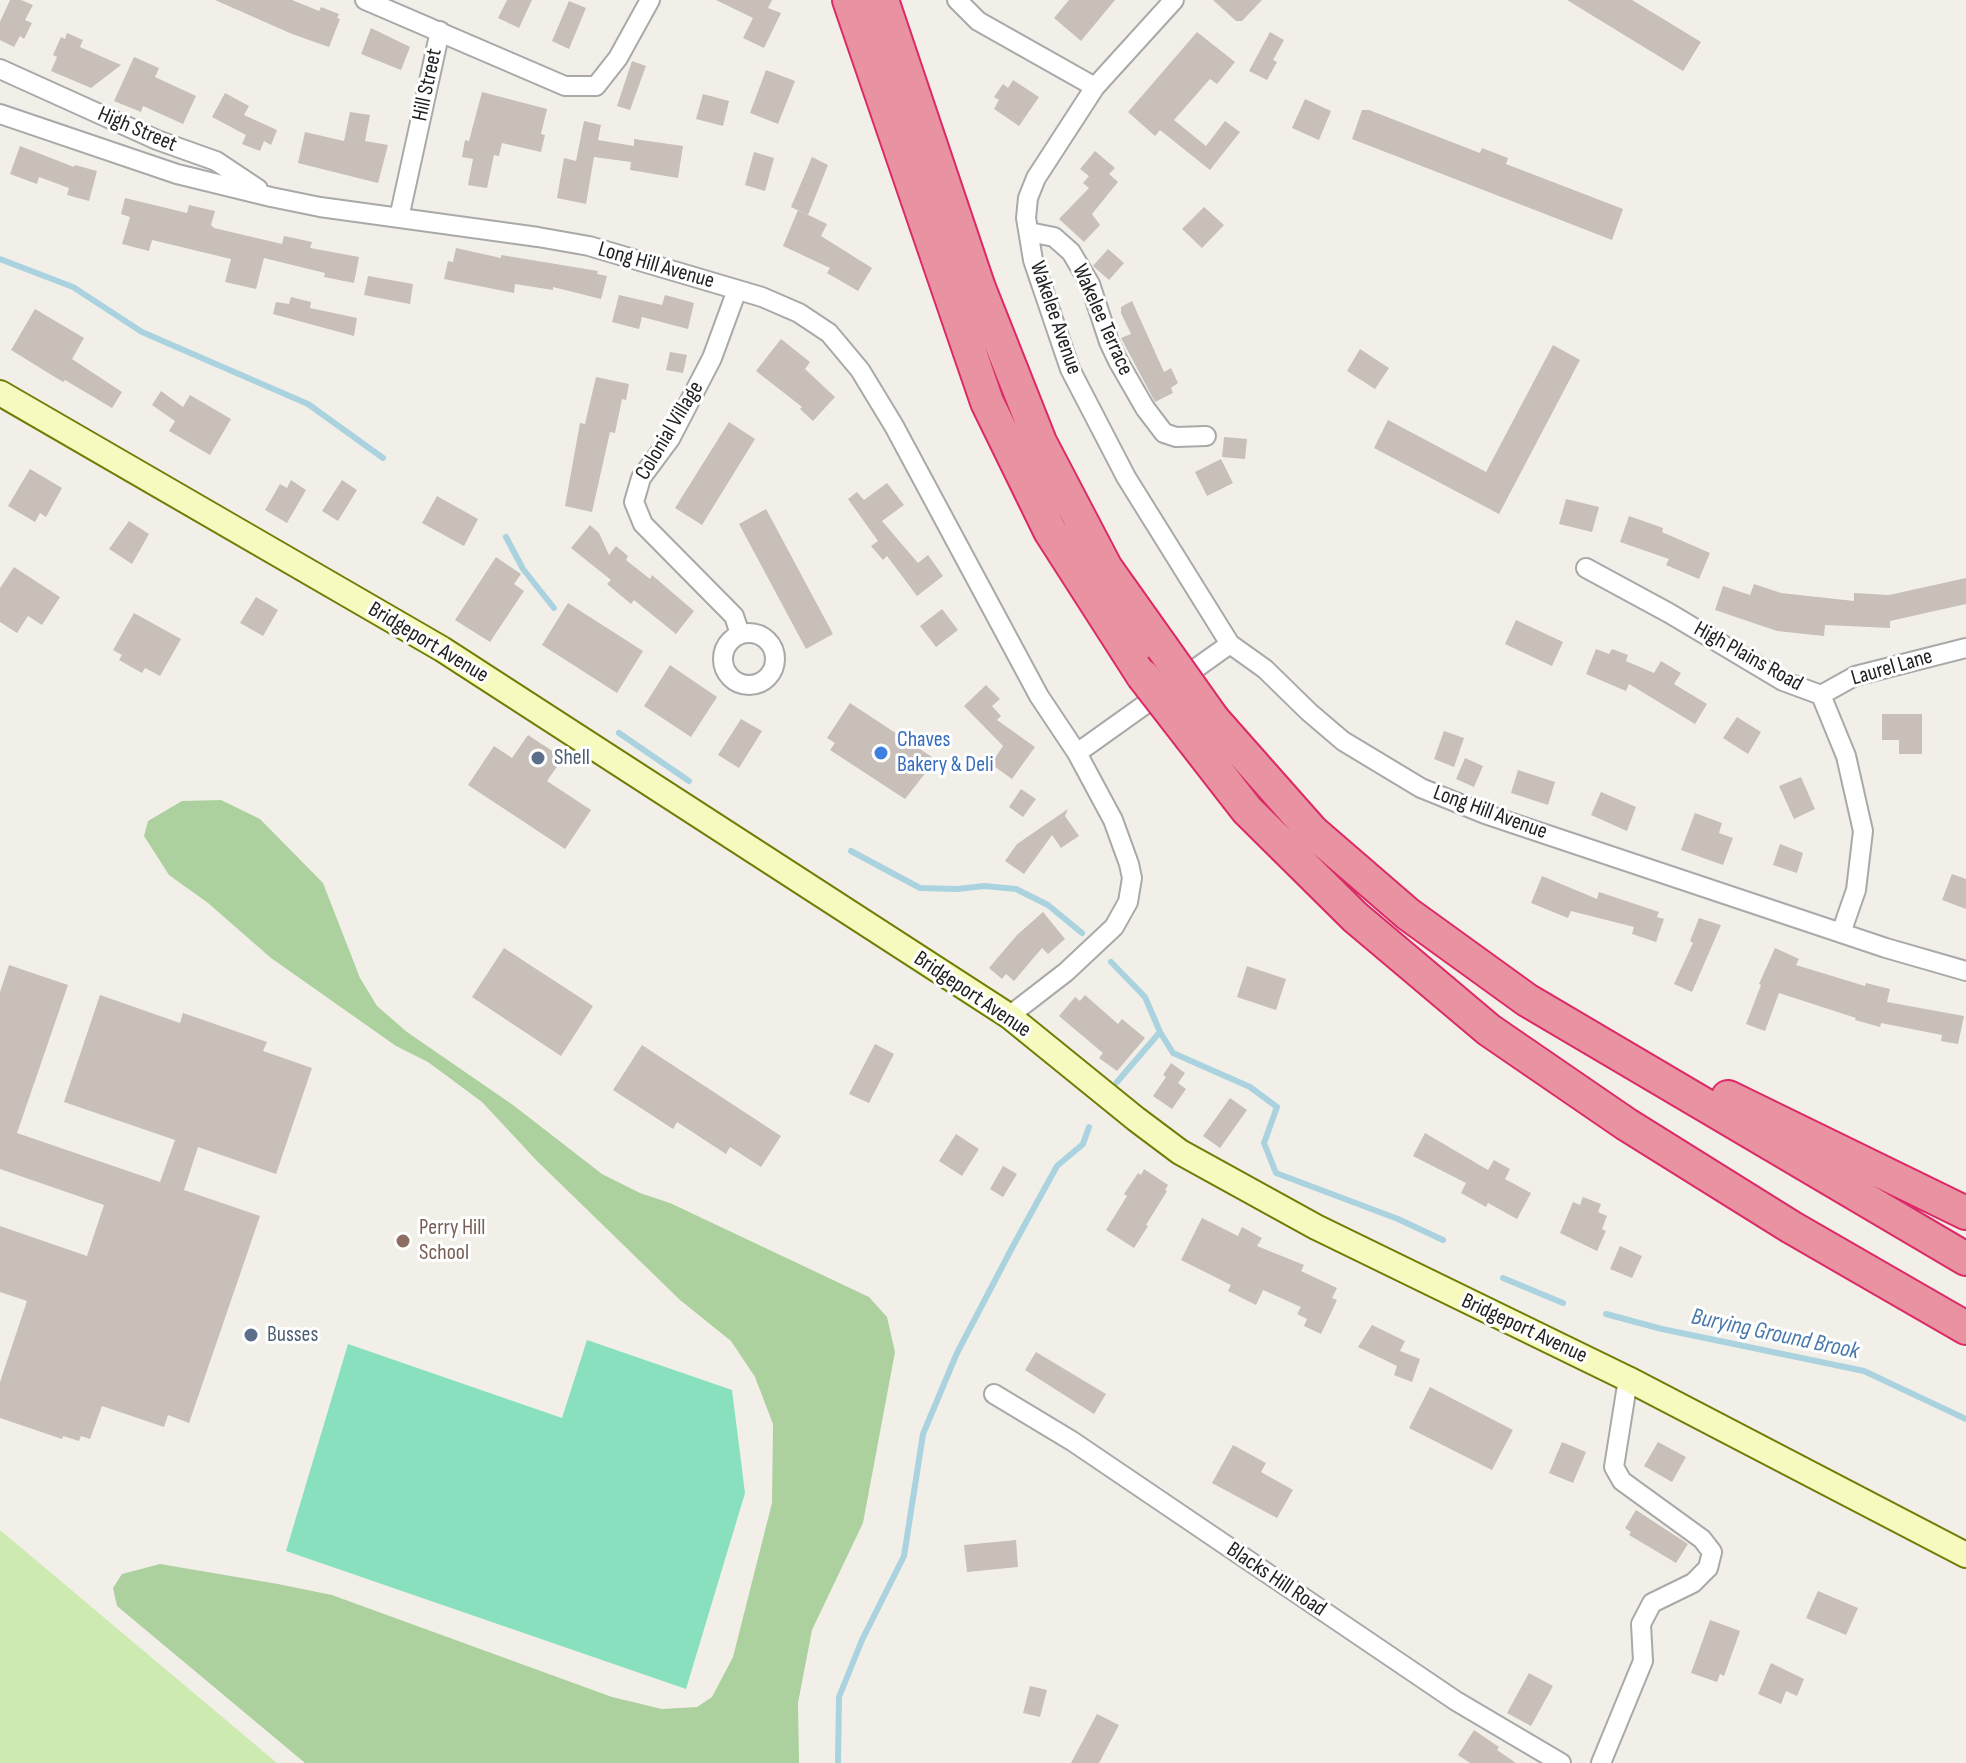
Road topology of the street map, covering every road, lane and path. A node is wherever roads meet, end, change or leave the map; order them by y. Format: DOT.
graph roads {
  1 [pos="365,0"];
  2 [pos="650,0"];
  3 [pos="849,0"];
  4 [pos="882,0"];
  5 [pos="957,0"];
  6 [pos="1174,0"];
  7 [pos="440,31"];
  8 [pos="0,69"];
  9 [pos="1095,87"];
  10 [pos="0,114"];
  11 [pos="271,197"];
  12 [pos="399,218"];
  13 [pos="1029,232"];
  14 [pos="737,290"];
  15 [pos="0,393"];
  16 [pos="1206,436"];
  17 [pos="1586,568"];
  18 [pos="740,634"];
  19 [pos="1230,644"];
  20 [pos="1966,648"];
  21 [pos="1821,695"];
  22 [pos="1202,728"];
  23 [pos="1077,753"];
  24 [pos="1841,933"];
  25 [pos="1966,971"];
  26 [pos="1527,1000"];
  27 [pos="1009,1016"];
  28 [pos="1966,1213"];
  29 [pos="1966,1259"];
  30 [pos="1966,1328"];
  31 [pos="1628,1379"];
  32 [pos="994,1394"];
  33 [pos="1966,1555"];
  34 [pos="1561,1763"];
  35 [pos="1601,1763"];
  1 -- 7 [label="street, Hill Street"];
  2 -- 7 [label="street"];
  3 -- 22 [label="highway, bridge"];
  4 -- 22 [label="highway, bridge"];
  5 -- 9 [label="street"];
  6 -- 9 [label="street, Wakelee Avenue"];
  7 -- 12 [label="street, Hill Street"];
  8 -- 11 [label="street, High Street"];
  9 -- 13 [label="street, Wakelee Avenue"];
  10 -- 11 [label="street, Long Hill Avenue"];
  11 -- 12 [label="street, Long Hill Avenue"];
  12 -- 14 [label="street, Long Hill Avenue"];
  13 -- 16 [label="street, Wakelee Terrace"];
  13 -- 19 [label="street, Wakelee Avenue"];
  14 -- 18 [label="street, Colonial Village"];
  14 -- 23 [label="street, Long Hill Avenue"];
  15 -- 27 [label="main road, Bridgeport Avenue"];
  17 -- 21 [label="street, High Plains Road"];
  19 -- 23 [label="street"];
  19 -- 24 [label="street, Long Hill Avenue"];
  20 -- 21 [label="street, Laurel Lane"];
  21 -- 24 [label="street, High Plains Road"];
  22 -- 26 [label="highway"];
  22 -- 30 [label="highway"];
  23 -- 27 [label="street, Long Hill Avenue"];
  24 -- 25 [label="street, Long Hill Avenue"];
  26 -- 28 [label="highway"];
  26 -- 29 [label="highway"];
  27 -- 31 [label="main road, Bridgeport Avenue"];
  31 -- 33 [label="main road, Bridgeport Avenue"];
  31 -- 35 [label="street"];
  32 -- 34 [label="street, Blacks Hill Road"];
}
